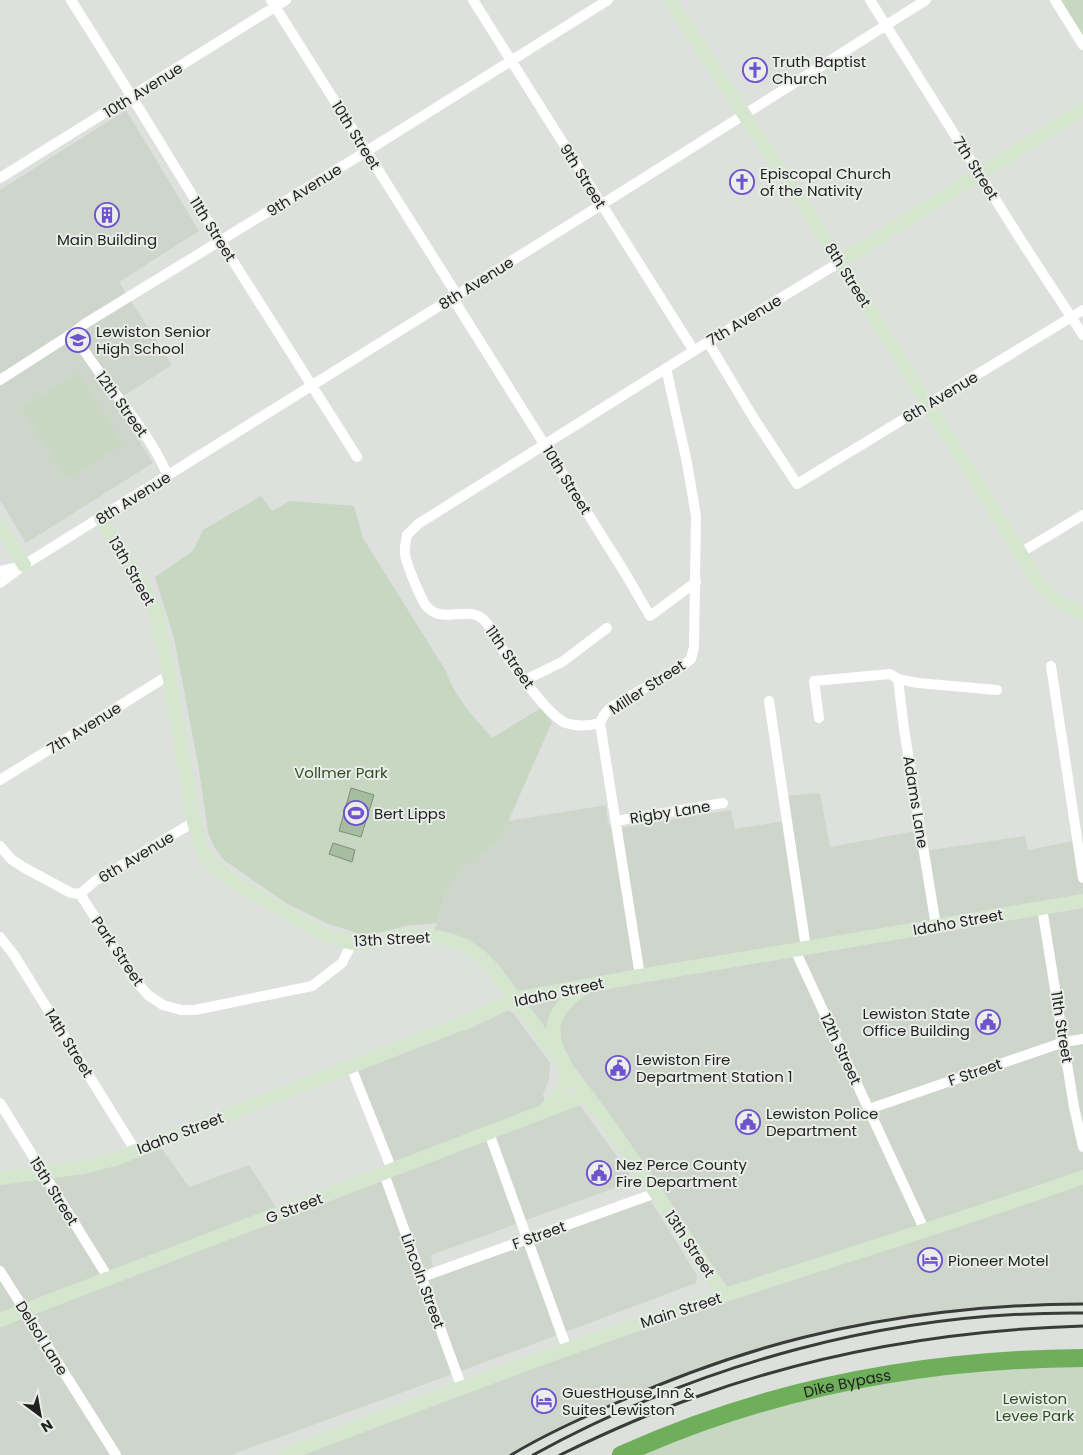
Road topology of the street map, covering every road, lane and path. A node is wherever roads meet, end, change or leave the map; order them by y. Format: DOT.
graph roads {
  1 [pos="71,0"];
  2 [pos="286,0"];
  3 [pos="473,0"];
  4 [pos="608,0"];
  5 [pos="670,0"];
  6 [pos="870,0"];
  7 [pos="926,0"];
  8 [pos="1055,0"];
  9 [pos="273,3"];
  10 [pos="886,25"];
  11 [pos="1083,45"];
  12 [pos="512,61"];
  13 [pos="132,96"];
  14 [pos="1083,109"];
  15 [pos="744,114"];
  16 [pos="366,151"];
  17 [pos="980,174"];
  18 [pos="0,178"];
  19 [pos="601,205"];
  20 [pos="221,242"];
  21 [pos="840,262"];
  22 [pos="455,296"];
  23 [pos="1083,310"];
  24 [pos="1072,316"];
  25 [pos="73,333"];
  26 [pos="1083,334"];
  27 [pos="708,342"];
  28 [pos="694,351"];
  29 [pos="666,368"];
  30 [pos="0,380"];
  31 [pos="312,385"];
  32 [pos="929,404"];
  33 [pos="545,444"];
  34 [pos="357,457"];
  35 [pos="168,476"];
  36 [pos="1083,515"];
  37 [pos="101,518"];
  38 [pos="0,526"];
  39 [pos="406,535"];
  40 [pos="1020,553"];
  41 [pos="24,565"];
  42 [pos="0,571"];
  43 [pos="696,582"];
  44 [pos="0,583"];
  45 [pos="1083,614"];
  46 [pos="607,628"];
  47 [pos="1051,666"];
  48 [pos="169,675"];
  49 [pos="898,679"];
  50 [pos="525,680"];
  51 [pos="997,690"];
  52 [pos="769,701"];
  53 [pos="819,718"];
  54 [pos="600,724"];
  55 [pos="0,780"];
  56 [pos="723,804"];
  57 [pos="616,821"];
  58 [pos="194,822"];
  59 [pos="0,846"];
  60 [pos="1083,878"];
  61 [pos="80,894"];
  62 [pos="1083,901"];
  63 [pos="1042,908"];
  64 [pos="936,926"];
  65 [pos="0,937"];
  66 [pos="352,943"];
  67 [pos="800,949"];
  68 [pos="640,976"];
  69 [pos="586,986"];
  70 [pos="514,999"];
  71 [pos="1083,1039"];
  72 [pos="1064,1042"];
  73 [pos="565,1066"];
  74 [pos="351,1067"];
  75 [pos="587,1095"];
  76 [pos="0,1103"];
  77 [pos="869,1109"];
  78 [pos="540,1113"];
  79 [pos="489,1133"];
  80 [pos="1083,1146"];
  81 [pos="135,1150"];
  82 [pos="43,1172"];
  83 [pos="388,1172"];
  84 [pos="0,1178"];
  85 [pos="1079,1181"];
  86 [pos="656,1193"];
  87 [pos="924,1231"];
  88 [pos="527,1240"];
  89 [pos="0,1270"];
  90 [pos="422,1277"];
  91 [pos="109,1279"];
  92 [pos="724,1295"];
  93 [pos="24,1310"];
  94 [pos="0,1320"];
  95 [pos="567,1349"];
  96 [pos="1083,1358"];
  97 [pos="462,1388"];
  98 [pos="116,1455"];
  99 [pos="284,1455"];
  100 [pos="621,1455"];
  1 -- 13 [label="street, 11th Street"];
  2 -- 9 [label="street, 10th Avenue"];
  3 -- 12 [label="street, 9th Street"];
  4 -- 12 [label="street, 9th Avenue"];
  5 -- 15 [label="street, 8th Street"];
  6 -- 10 [label="street, 7th Street"];
  7 -- 10 [label="street, 8th Avenue"];
  8 -- 11 [label="street"];
  9 -- 13 [label="street, 10th Avenue"];
  9 -- 16 [label="street, 10th Street"];
  10 -- 15 [label="street, 8th Avenue"];
  10 -- 17 [label="street, 7th Street"];
  12 -- 16 [label="street, 9th Avenue"];
  12 -- 19 [label="street, 9th Street"];
  13 -- 18 [label="street, 10th Avenue"];
  13 -- 20 [label="street, 11th Street"];
  14 -- 17 [label="street, 7th Avenue"];
  15 -- 19 [label="street, 8th Avenue"];
  15 -- 21 [label="street, 8th Street"];
  16 -- 20 [label="street, 9th Avenue"];
  16 -- 22 [label="street, 10th Street"];
  17 -- 21 [label="street, 7th Avenue"];
  17 -- 24 [label="street, 7th Street"];
  19 -- 22 [label="street, 8th Avenue"];
  19 -- 28 [label="street, 9th Street"];
  20 -- 25 [label="street, 9th Avenue"];
  20 -- 31 [label="street, 11th Street"];
  21 -- 27 [label="street, 7th Avenue"];
  21 -- 32 [label="street, 8th Street"];
  22 -- 31 [label="street, 8th Avenue"];
  22 -- 33 [label="street, 10th Street"];
  23 -- 24 [label="street, 6th Avenue"];
  24 -- 26 [label="street, 7th Street"];
  24 -- 32 [label="street, 6th Avenue"];
  25 -- 30 [label="street, 9th Avenue"];
  25 -- 35 [label="street, 12th Street"];
  27 -- 28 [label="street, 7th Avenue"];
  27 -- 32 [label="street, 6th Avenue"];
  28 -- 29 [label="street, 7th Avenue"];
  29 -- 33 [label="street, 7th Avenue"];
  29 -- 43 [label="street, Miller Street"];
  31 -- 34 [label="street, 11th Street"];
  31 -- 35 [label="street, 8th Avenue"];
  32 -- 40 [label="street, 8th Street"];
  33 -- 39 [label="street, 7th Avenue"];
  33 -- 43 [label="street, 10th Street"];
  35 -- 37 [label="street, 8th Avenue"];
  36 -- 40 [label="street"];
  37 -- 41 [label="street, 8th Avenue"];
  37 -- 48 [label="street, 13th Street"];
  38 -- 41 [label="street"];
  39 -- 50 [label="street, 11th Street"];
  40 -- 45 [label="street, 8th Street"];
  41 -- 42 [label="street, 8th Avenue"];
  41 -- 44 [label="street, 8th Avenue"];
  43 -- 54 [label="street, Miller Street"];
  46 -- 50 [label="street"];
  47 -- 60 [label="street"];
  48 -- 55 [label="street, 7th Avenue"];
  48 -- 58 [label="street, 13th Street"];
  49 -- 51 [label="street"];
  49 -- 53 [label="street"];
  49 -- 64 [label="street, Adams Lane"];
  50 -- 54 [label="street, 11th Street"];
  52 -- 67 [label="street, 12th Street"];
  54 -- 57 [label="street, Miller Street"];
  56 -- 57 [label="street, Rigby Lane"];
  57 -- 68 [label="street, Miller Street"];
  58 -- 61 [label="street, 6th Avenue"];
  58 -- 66 [label="street, 13th Street"];
  59 -- 61 [label="street"];
  61 -- 66 [label="street, Park Street"];
  62 -- 63 [label="street, Idaho Street"];
  63 -- 64 [label="street, Idaho Street"];
  63 -- 72 [label="street, 11th Street"];
  64 -- 67 [label="street, Idaho Street"];
  65 -- 81 [label="street, 14th Street"];
  66 -- 70 [label="street, 13th Street"];
  67 -- 68 [label="street, Idaho Street"];
  67 -- 77 [label="street, 12th Street"];
  68 -- 69 [label="street, Idaho Street"];
  69 -- 70 [label="street, Idaho Street"];
  69 -- 73 [label="street"];
  70 -- 73 [label="street, 13th Street"];
  70 -- 74 [label="street, Idaho Street"];
  71 -- 72 [label="street, F Street"];
  72 -- 77 [label="street, F Street"];
  72 -- 80 [label="street, 11th Street"];
  73 -- 75 [label="street, 13th Street"];
  73 -- 78 [label="street"];
  74 -- 81 [label="street, Idaho Street"];
  74 -- 83 [label="street, Lincoln Street"];
  75 -- 78 [label="street, G Street"];
  75 -- 86 [label="street, 13th Street"];
  76 -- 82 [label="street, 15th Street"];
  77 -- 87 [label="street, 12th Street"];
  78 -- 79 [label="street, G Street"];
  79 -- 83 [label="street, G Street"];
  79 -- 88 [label="street"];
  81 -- 82 [label="street, Idaho Street"];
  82 -- 84 [label="street, Idaho Street"];
  82 -- 91 [label="street, 15th Street"];
  83 -- 90 [label="street, Lincoln Street"];
  83 -- 91 [label="street, G Street"];
  85 -- 87 [label="street, Main Street"];
  86 -- 88 [label="street, F Street"];
  86 -- 92 [label="street, 13th Street"];
  87 -- 92 [label="street, Main Street"];
  88 -- 90 [label="street, F Street"];
  88 -- 95 [label="street"];
  89 -- 93 [label="street, Delsol Lane"];
  90 -- 97 [label="street, Lincoln Street"];
  91 -- 93 [label="street, G Street"];
  92 -- 95 [label="street, Main Street"];
  93 -- 94 [label="street, G Street"];
  93 -- 98 [label="street, Delsol Lane"];
  95 -- 97 [label="street, Main Street"];
  96 -- 100 [label="highway, Dike Bypass"];
  97 -- 99 [label="street, Main Street"];
}
